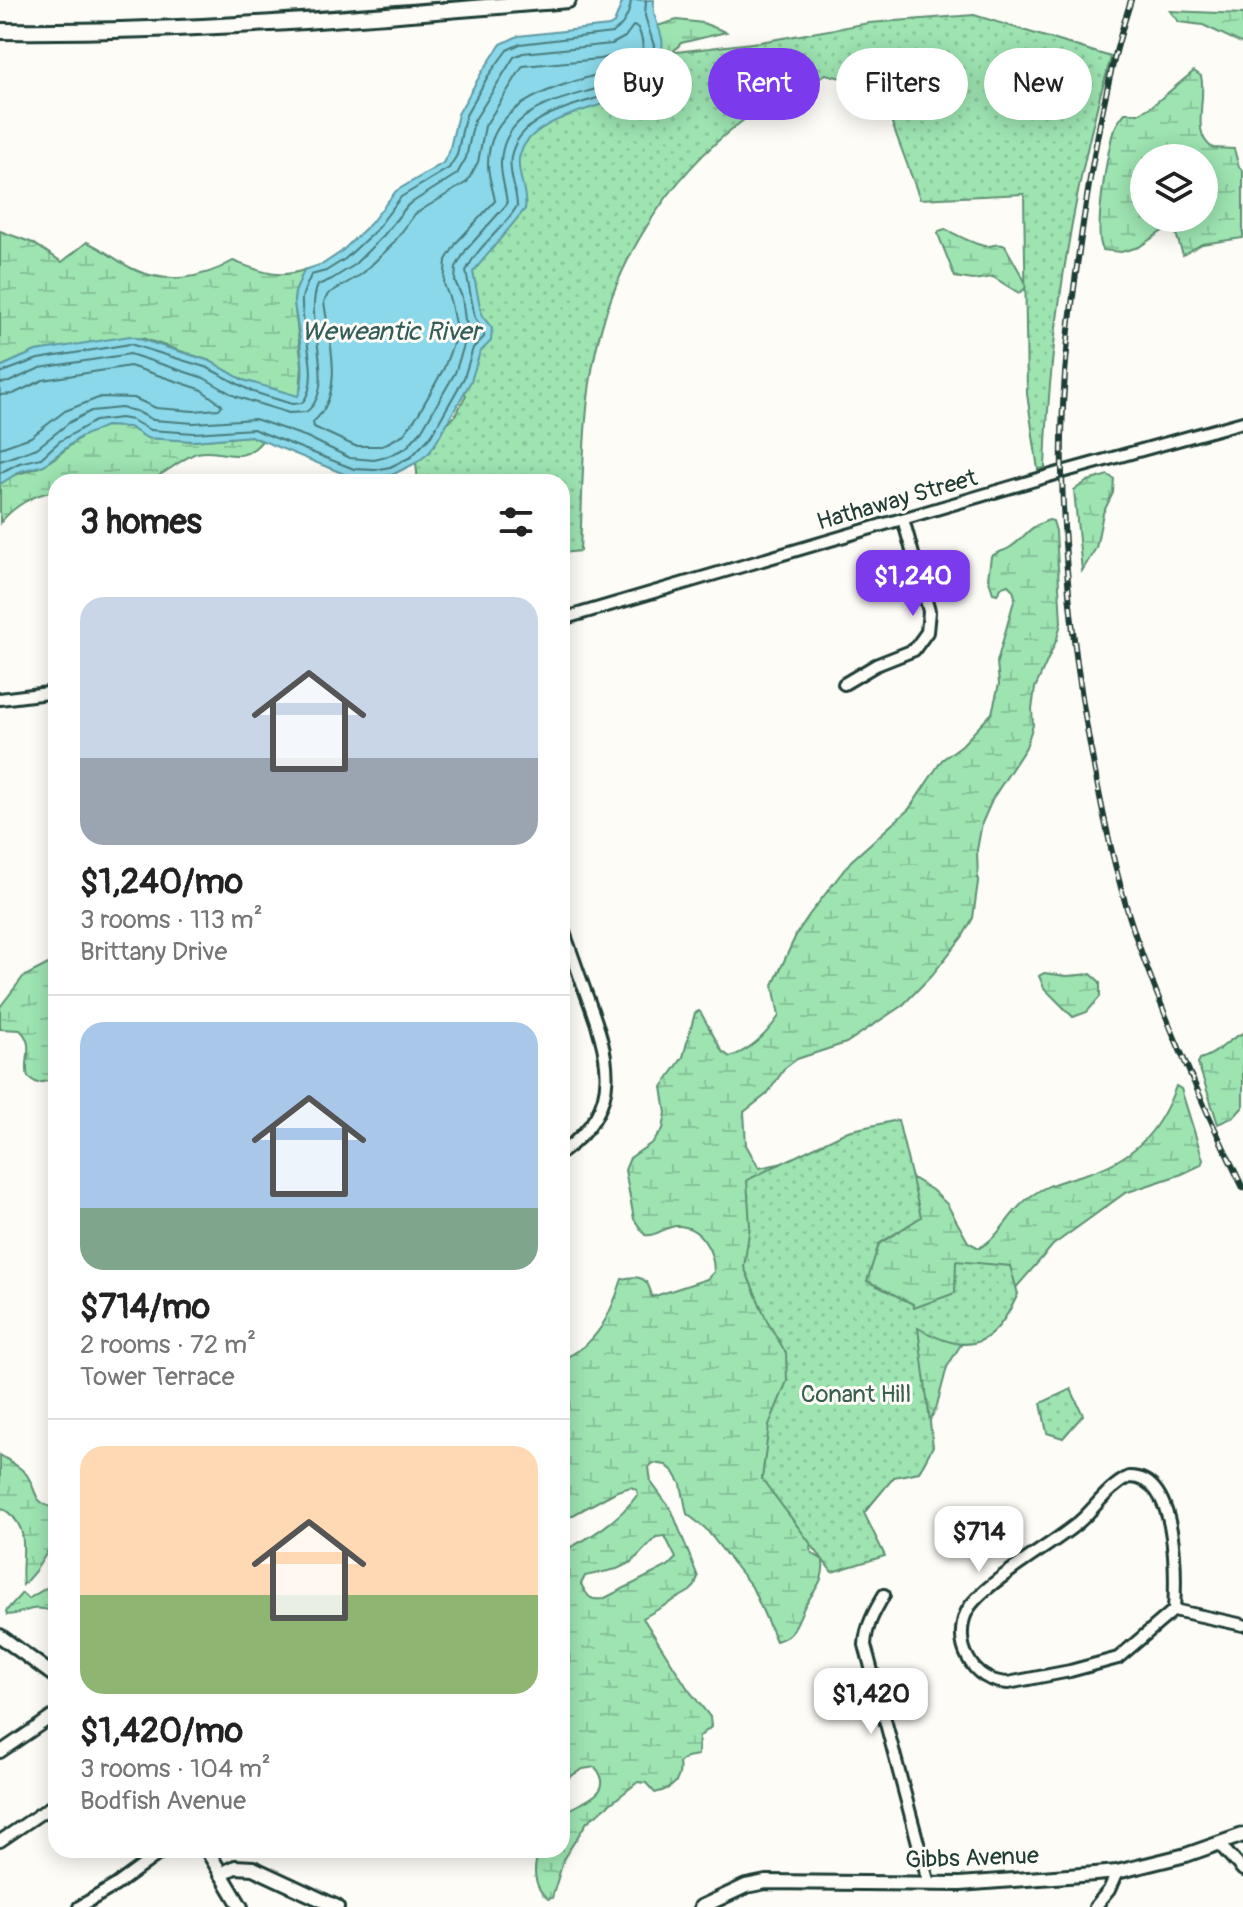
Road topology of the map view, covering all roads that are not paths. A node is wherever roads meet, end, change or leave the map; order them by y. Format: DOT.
graph roads {
  1 [pos="568,0"];
  2 [pos="0,31"];
  3 [pos="1243,422"];
  4 [pos="903,519"];
  5 [pos="570,617"];
  6 [pos="844,684"];
  7 [pos="48,693"];
  8 [pos="0,699"];
  9 [pos="570,949"];
  10 [pos="570,1146"];
  11 [pos="884,1595"];
  12 [pos="1174,1610"];
  13 [pos="1243,1625"];
  14 [pos="0,1636"];
  15 [pos="48,1671"];
  16 [pos="48,1719"];
  17 [pos="0,1752"];
  18 [pos="48,1808"];
  19 [pos="1243,1835"];
  20 [pos="0,1841"];
  21 [pos="1220,1845"];
  22 [pos="153,1858"];
  23 [pos="212,1858"];
  24 [pos="1243,1870"];
  25 [pos="1117,1872"];
  26 [pos="221,1874"];
  27 [pos="929,1884"];
  28 [pos="79,1907"];
  29 [pos="241,1907"];
  30 [pos="337,1907"];
  31 [pos="701,1907"];
  32 [pos="1095,1907"];
  1 -- 2 [label="highway"];
  3 -- 4 [label="street, Hathaway Street"];
  4 -- 5 [label="street, Hathaway Street"];
  4 -- 6 [label="street"];
  7 -- 8 [label="street"];
  9 -- 10 [label="street"];
  11 -- 27 [label="street"];
  12 -- 12 [label="street"];
  12 -- 13 [label="street"];
  14 -- 15 [label="main road"];
  16 -- 17 [label="street"];
  18 -- 20 [label="street"];
  19 -- 21 [label="main road, Gibbs Avenue"];
  21 -- 24 [label="street"];
  21 -- 25 [label="main road, Gibbs Avenue"];
  22 -- 28 [label="street"];
  23 -- 26 [label="main road"];
  25 -- 27 [label="main road, Gibbs Avenue"];
  25 -- 32 [label="street"];
  26 -- 29 [label="main road"];
  26 -- 30 [label="main road"];
  27 -- 31 [label="main road, Gibbs Avenue"];
}
